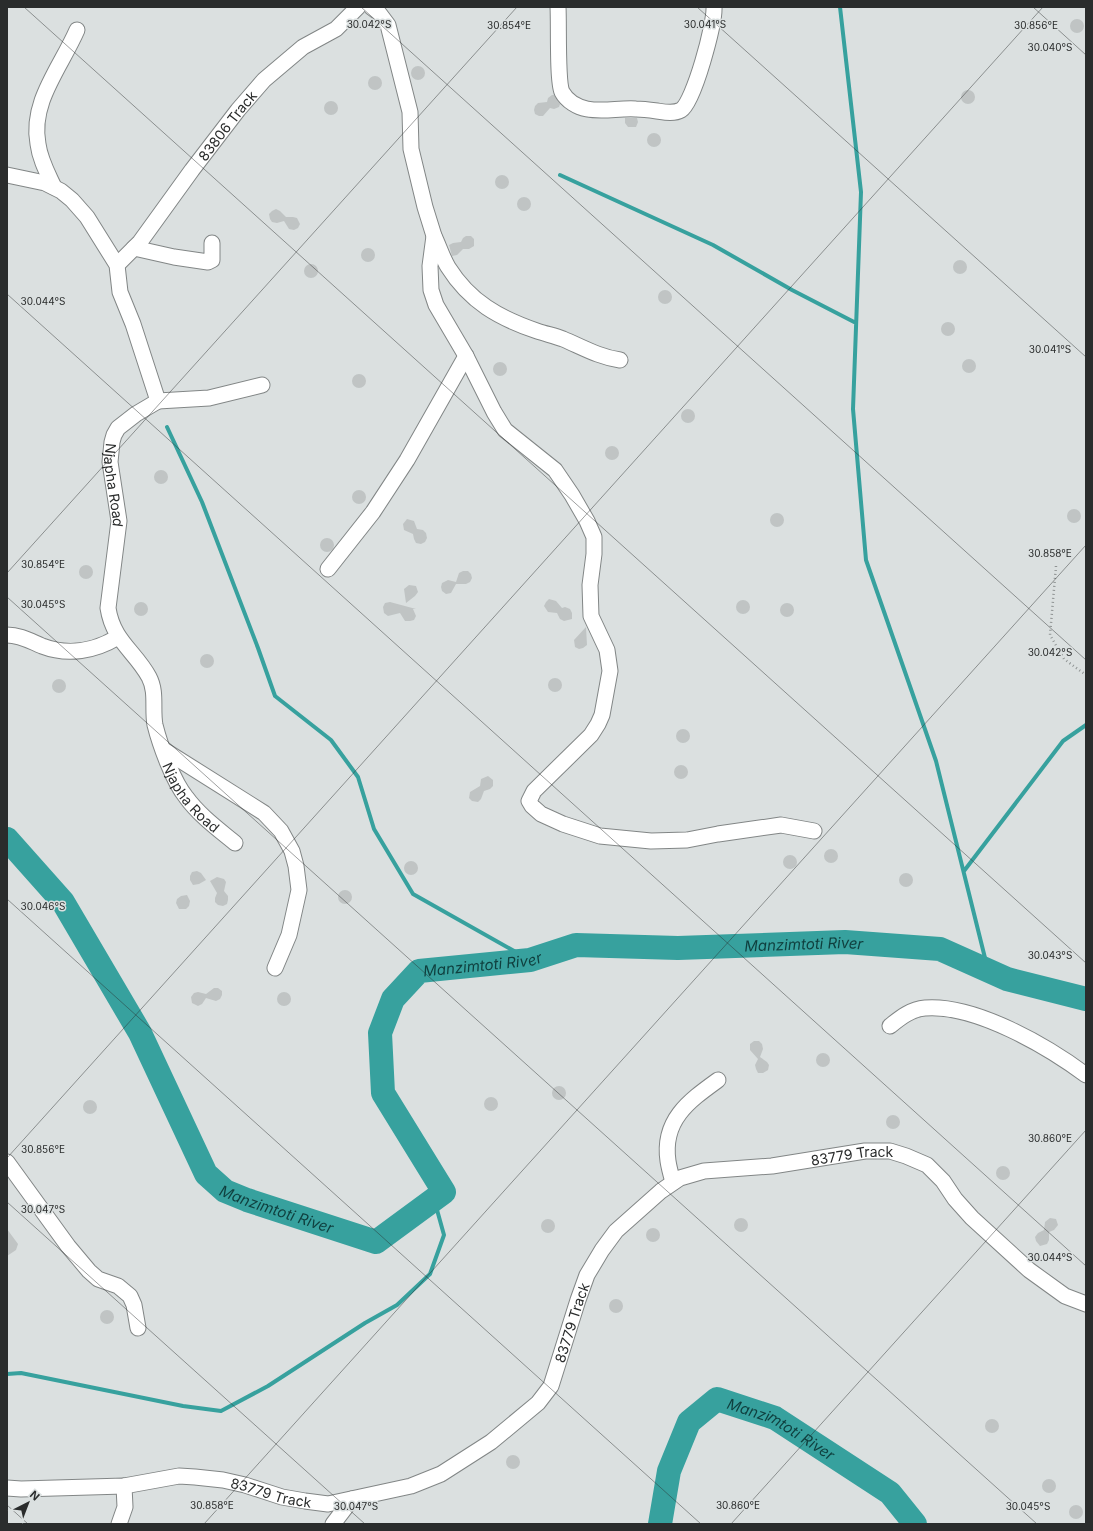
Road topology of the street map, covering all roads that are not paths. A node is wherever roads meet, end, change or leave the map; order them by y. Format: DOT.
graph roads {
  1 [pos="358,7"];
  2 [pos="371,7"];
  3 [pos="558,7"];
  4 [pos="714,7"];
  5 [pos="77,30"];
  6 [pos="7,175"];
  7 [pos="54,188"];
  8 [pos="434,236"];
  9 [pos="212,243"];
  10 [pos="134,248"];
  11 [pos="117,265"];
  12 [pos="466,356"];
  13 [pos="620,360"];
  14 [pos="262,385"];
  15 [pos="158,401"];
  16 [pos="328,569"];
  17 [pos="7,635"];
  18 [pos="118,637"];
  19 [pos="164,750"];
  20 [pos="814,830"];
  21 [pos="234,843"];
  22 [pos="275,968"];
  23 [pos="890,1026"];
  24 [pos="1086,1075"];
  25 [pos="718,1080"];
  26 [pos="7,1162"];
  27 [pos="673,1182"];
  28 [pos="1086,1304"];
  29 [pos="138,1328"];
  30 [pos="124,1486"];
  31 [pos="7,1488"];
  32 [pos="352,1499"];
  33 [pos="120,1524"];
  34 [pos="333,1524"];
  1 -- 10 [label="street, 83806 Track"];
  2 -- 8 [label="street"];
  3 -- 4 [label="street"];
  5 -- 7 [label="street"];
  6 -- 7 [label="street"];
  7 -- 11 [label="street"];
  8 -- 12 [label="street"];
  8 -- 13 [label="street"];
  9 -- 10 [label="street"];
  10 -- 11 [label="street, 83806 Track"];
  11 -- 15 [label="street"];
  12 -- 16 [label="street"];
  12 -- 20 [label="street"];
  14 -- 15 [label="street"];
  15 -- 18 [label="street, Njapha Road"];
  17 -- 18 [label="street"];
  18 -- 19 [label="street, Njapha Road"];
  19 -- 21 [label="street, Njapha Road"];
  19 -- 22 [label="street"];
  23 -- 24 [label="street"];
  25 -- 27 [label="street"];
  26 -- 29 [label="street"];
  27 -- 28 [label="street, 83779 Track"];
  27 -- 32 [label="street, 83779 Track"];
  30 -- 31 [label="street, 83779 Track"];
  30 -- 32 [label="street, 83779 Track"];
  30 -- 33 [label="street"];
  32 -- 34 [label="street"];
}
